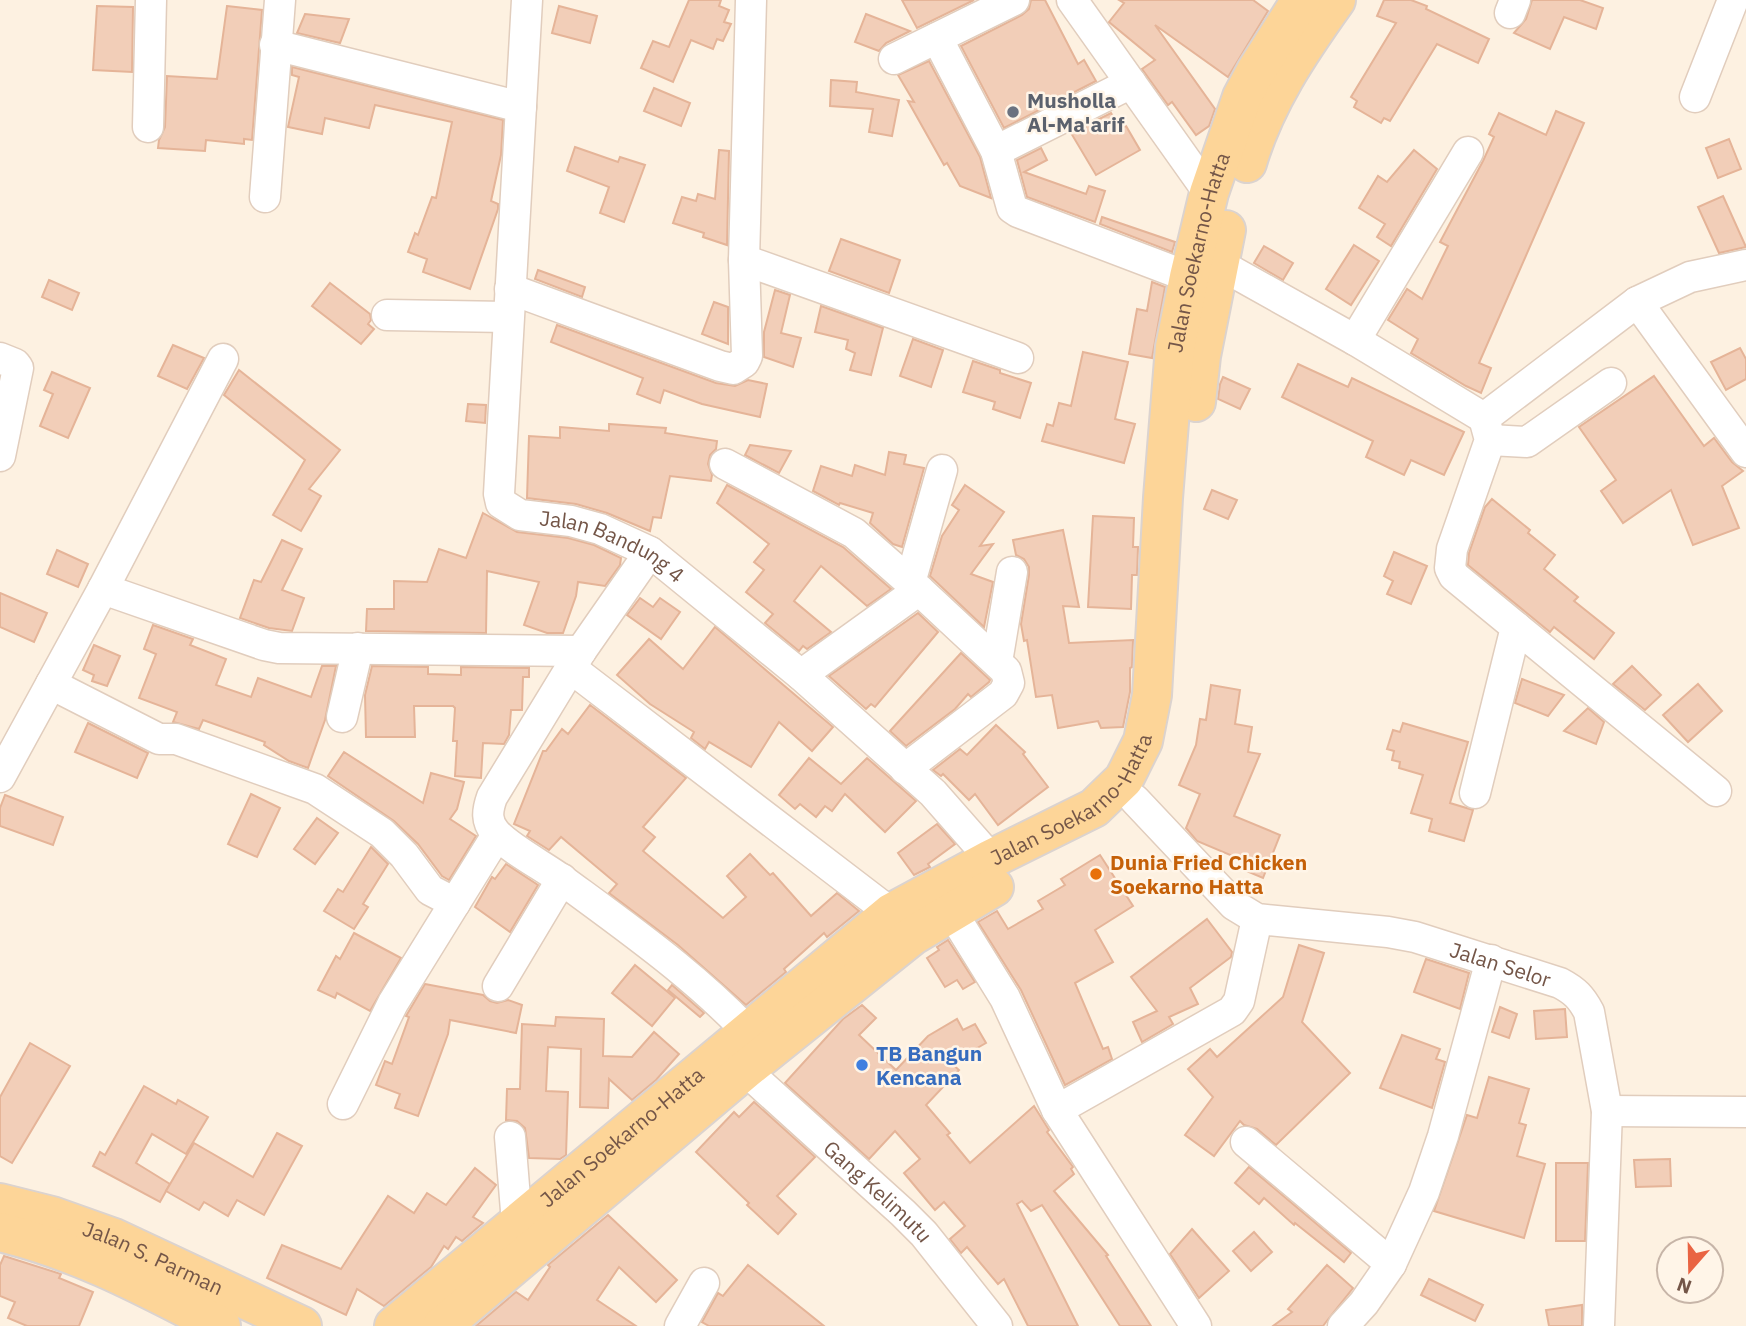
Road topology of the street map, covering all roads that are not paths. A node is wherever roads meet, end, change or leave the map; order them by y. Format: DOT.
graph roads {
  1 [pos="151,0"];
  2 [pos="280,0"];
  3 [pos="527,0"];
  4 [pos="751,0"];
  5 [pos="1014,0"];
  6 [pos="1072,0"];
  7 [pos="1301,0"];
  8 [pos="1336,0"];
  9 [pos="1733,0"];
  10 [pos="937,38"];
  11 [pos="275,45"];
  12 [pos="894,59"];
  13 [pos="1131,83"];
  14 [pos="1695,97"];
  15 [pos="521,107"];
  16 [pos="148,127"];
  17 [pos="996,150"];
  18 [pos="1468,152"];
  19 [pos="1209,193"];
  20 [pos="265,197"];
  21 [pos="1207,256"];
  22 [pos="744,261"];
  23 [pos="1746,265"];
  24 [pos="1637,302"];
  25 [pos="509,303"];
  26 [pos="387,315"];
  27 [pos="1355,340"];
  28 [pos="1018,358"];
  29 [pos="3,359"];
  30 [pos="223,359"];
  31 [pos="1611,383"];
  32 [pos="1487,429"];
  33 [pos="1746,452"];
  34 [pos="0,456"];
  35 [pos="725,464"];
  36 [pos="942,470"];
  37 [pos="650,552"];
  38 [pos="1012,572"];
  39 [pos="915,587"];
  40 [pos="103,589"];
  41 [pos="1516,627"];
  42 [pos="358,648"];
  43 [pos="576,660"];
  44 [pos="997,662"];
  45 [pos="55,675"];
  46 [pos="801,675"];
  47 [pos="342,717"];
  48 [pos="905,769"];
  49 [pos="0,777"];
  50 [pos="1716,792"];
  51 [pos="1475,793"];
  52 [pos="1135,800"];
  53 [pos="497,835"];
  54 [pos="991,859"];
  55 [pos="562,879"];
  56 [pos="455,903"];
  57 [pos="951,911"];
  58 [pos="891,913"];
  59 [pos="1257,919"];
  60 [pos="1490,960"];
  61 [pos="498,986"];
  62 [pos="754,1052"];
  63 [pos="343,1104"];
  64 [pos="1057,1110"];
  65 [pos="1607,1111"];
  66 [pos="1746,1112"];
  67 [pos="510,1137"];
  68 [pos="1246,1142"];
  69 [pos="0,1203"];
  70 [pos="517,1223"];
  71 [pos="47,1229"];
  72 [pos="0,1232"];
  73 [pos="109,1252"];
  74 [pos="1391,1264"];
  75 [pos="704,1283"];
  76 [pos="221,1326"];
  77 [pos="302,1326"];
  78 [pos="394,1326"];
  79 [pos="442,1326"];
  80 [pos="680,1326"];
  81 [pos="997,1326"];
  82 [pos="1196,1326"];
  83 [pos="1343,1326"];
  84 [pos="1599,1326"];
  1 -- 16 [label="street"];
  2 -- 11 [label="street"];
  3 -- 15 [label="street, Jalan Bandung 4"];
  4 -- 22 [label="street"];
  5 -- 10 [label="street"];
  6 -- 13 [label="street"];
  7 -- 19 [label="main road, Jalan Soekarno-Hatta"];
  8 -- 21 [label="main road, Jalan Soekarno-Hatta"];
  9 -- 14 [label="street"];
  10 -- 12 [label="street"];
  10 -- 17 [label="street"];
  11 -- 15 [label="street"];
  11 -- 20 [label="street"];
  13 -- 17 [label="street"];
  13 -- 19 [label="street"];
  15 -- 25 [label="street, Jalan Bandung 4"];
  17 -- 21 [label="street"];
  18 -- 27 [label="street"];
  19 -- 21 [label="main road, Jalan Soekarno-Hatta"];
  21 -- 27 [label="street"];
  21 -- 52 [label="main road, Jalan Soekarno-Hatta"];
  21 -- 54 [label="main road, Jalan Soekarno-Hatta"];
  22 -- 25 [label="street"];
  22 -- 28 [label="street"];
  23 -- 24 [label="street"];
  24 -- 32 [label="street"];
  24 -- 33 [label="street"];
  25 -- 26 [label="street"];
  25 -- 37 [label="street, Jalan Bandung 4"];
  27 -- 32 [label="street"];
  29 -- 34 [label="street"];
  30 -- 40 [label="street"];
  31 -- 32 [label="street"];
  32 -- 41 [label="street"];
  35 -- 39 [label="street"];
  36 -- 39 [label="street"];
  37 -- 43 [label="street"];
  37 -- 46 [label="street, Jalan Bandung 4"];
  38 -- 44 [label="street"];
  39 -- 44 [label="street"];
  39 -- 46 [label="street"];
  40 -- 42 [label="street"];
  40 -- 45 [label="street"];
  41 -- 50 [label="street"];
  41 -- 51 [label="street"];
  42 -- 43 [label="street"];
  42 -- 47 [label="street"];
  43 -- 53 [label="street"];
  43 -- 58 [label="street"];
  44 -- 48 [label="street"];
  45 -- 49 [label="street"];
  45 -- 56 [label="street"];
  46 -- 48 [label="street, Jalan Bandung 4"];
  48 -- 54 [label="street, Jalan Bandung 4"];
  52 -- 57 [label="main road, Jalan Soekarno-Hatta"];
  52 -- 59 [label="street, Jalan Selor"];
  53 -- 55 [label="street, Gang Kelimutu"];
  53 -- 56 [label="street"];
  54 -- 58 [label="main road, Jalan Soekarno-Hatta"];
  55 -- 61 [label="street"];
  55 -- 62 [label="street, Gang Kelimutu"];
  56 -- 63 [label="street"];
  57 -- 62 [label="main road, Jalan Soekarno-Hatta"];
  57 -- 64 [label="street"];
  58 -- 62 [label="main road, Jalan Soekarno-Hatta"];
  59 -- 60 [label="street, Jalan Selor"];
  59 -- 64 [label="street"];
  60 -- 65 [label="street, Jalan Selor"];
  60 -- 74 [label="street"];
  62 -- 70 [label="main road, Jalan Soekarno-Hatta"];
  62 -- 79 [label="main road, Jalan Soekarno-Hatta"];
  62 -- 81 [label="street, Gang Kelimutu"];
  64 -- 82 [label="street"];
  65 -- 66 [label="street"];
  65 -- 84 [label="street, Jalan Selor"];
  67 -- 70 [label="street"];
  68 -- 74 [label="street"];
  69 -- 71 [label="main road, Jalan S. Parman"];
  70 -- 78 [label="main road, Jalan Soekarno-Hatta"];
  71 -- 72 [label="main road, Jalan S. Parman"];
  71 -- 73 [label="main road, Jalan S. Parman"];
  73 -- 76 [label="main road, Jalan S. Parman"];
  73 -- 77 [label="main road, Jalan S. Parman"];
  74 -- 83 [label="street"];
  75 -- 80 [label="street"];
}
